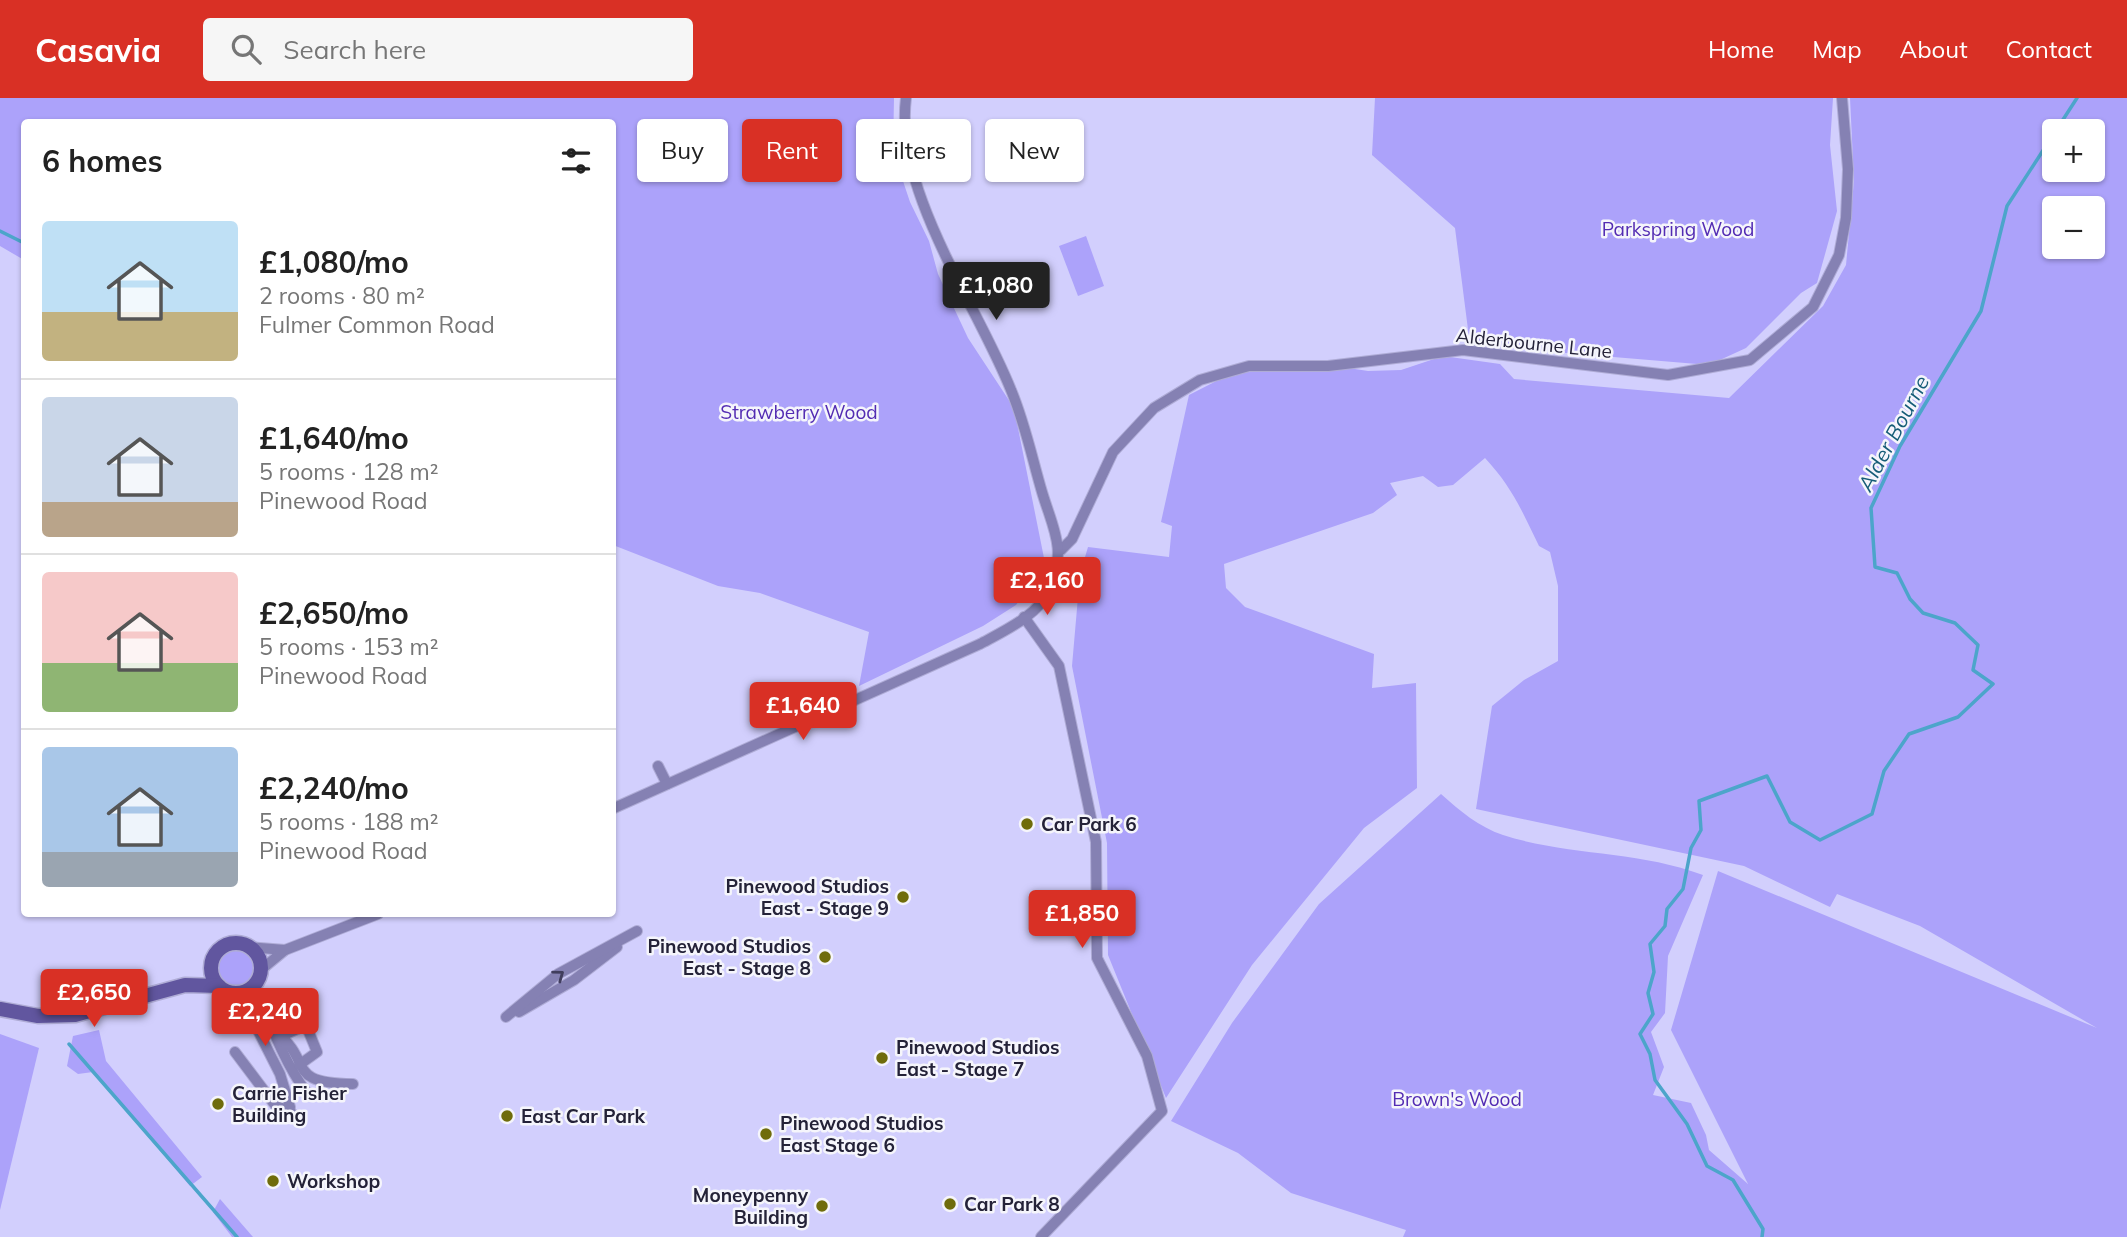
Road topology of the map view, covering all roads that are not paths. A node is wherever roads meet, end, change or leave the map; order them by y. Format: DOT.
graph roads {
  1 [pos="906,98"];
  2 [pos="1842,98"];
  3 [pos="1061,550"];
  4 [pos="1024,617"];
  5 [pos="658,766"];
  6 [pos="667,784"];
  7 [pos="616,807"];
  8 [pos="370,917"];
  9 [pos="249,947"];
  10 [pos="285,950"];
  11 [pos="212,962"];
  12 [pos="261,969"];
  13 [pos="186,985"];
  14 [pos="255,985"];
  15 [pos="219,986"];
  16 [pos="239,993"];
  17 [pos="0,1009"];
  18 [pos="506,1017"];
  19 [pos="272,1027"];
  20 [pos="282,1036"];
  21 [pos="235,1052"];
  22 [pos="299,1065"];
  23 [pos="353,1084"];
  24 [pos="307,1093"];
  25 [pos="1041,1237"];
  1 -- 3 [label="street"];
  2 -- 3 [label="street, Alderbourne Lane"];
  3 -- 4 [label="street, Alderbourne Lane"];
  4 -- 6 [label="street, Alderbourne Lane"];
  4 -- 25 [label="street"];
  5 -- 6 [label="street"];
  6 -- 7 [label="street, Alderbourne Lane"];
  8 -- 10 [label="street"];
  9 -- 10 [label="street"];
  9 -- 11 [label="street"];
  9 -- 12 [label="street"];
  10 -- 12 [label="street"];
  11 -- 13 [label="street"];
  11 -- 15 [label="street"];
  12 -- 14 [label="street"];
  13 -- 15 [label="street"];
  13 -- 17 [label="street"];
  14 -- 16 [label="street"];
  14 -- 19 [label="street"];
  15 -- 16 [label="street"];
  16 -- 21 [label="street"];
  18 -- 18 [label="street, one-way"];
  19 -- 20 [label="street"];
  19 -- 24 [label="street"];
  20 -- 22 [label="street"];
  20 -- 22 [label="street"];
  22 -- 23 [label="street"];
}
